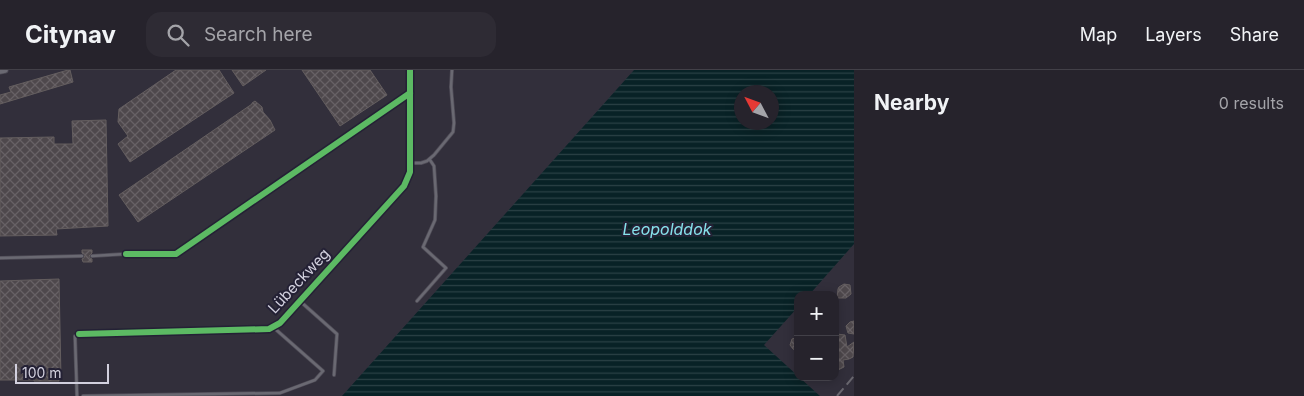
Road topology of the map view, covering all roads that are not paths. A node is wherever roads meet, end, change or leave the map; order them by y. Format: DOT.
graph roads {
  1 [pos="5,70"];
  2 [pos="410,70"];
  3 [pos="452,70"];
  4 [pos="0,71"];
  5 [pos="410,93"];
  6 [pos="430,160"];
  7 [pos="410,163"];
  8 [pos="126,254"];
  9 [pos="82,256"];
  10 [pos="92,256"];
  11 [pos="0,258"];
  12 [pos="300,300"];
  13 [pos="417,301"];
  14 [pos="273,327"];
  15 [pos="79,334"];
  16 [pos="334,375"];
  17 [pos="77,396"];
  18 [pos="83,396"];
  1 -- 4 [label="street"];
  2 -- 5 [label="street"];
  3 -- 6 [label="lane"];
  5 -- 7 [label="street"];
  5 -- 8 [label="street"];
  6 -- 7 [label="lane"];
  6 -- 13 [label="lane"];
  7 -- 12 [label="street, Lübeckweg"];
  8 -- 10 [label="lane"];
  9 -- 11 [label="lane"];
  12 -- 14 [label="street, Lübeckweg"];
  12 -- 16 [label="lane"];
  14 -- 15 [label="street, Lübeckweg"];
  14 -- 18 [label="lane"];
  15 -- 17 [label="lane"];
}
